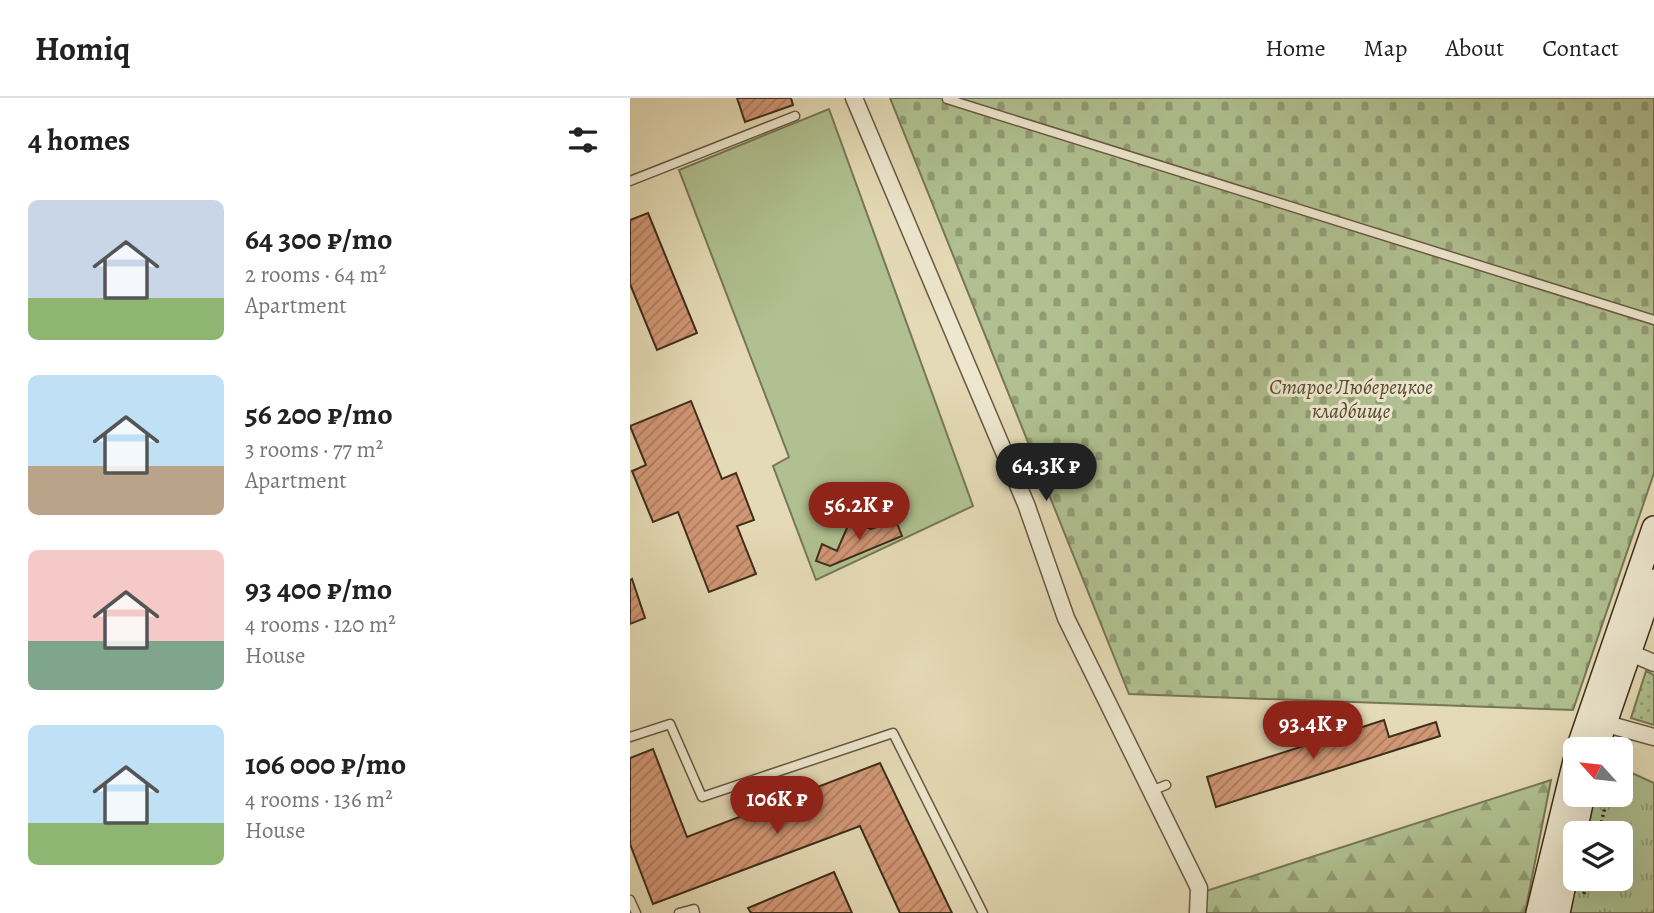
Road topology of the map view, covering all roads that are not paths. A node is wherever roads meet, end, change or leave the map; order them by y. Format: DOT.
graph roads {
  1 [pos="854,98"];
  2 [pos="947,99"];
  3 [pos="795,116"];
  4 [pos="630,181"];
  5 [pos="1654,320"];
  6 [pos="1654,528"];
  7 [pos="1654,581"];
  8 [pos="1621,649"];
  9 [pos="1654,663"];
  10 [pos="1596,721"];
  11 [pos="630,737"];
  12 [pos="1586,737"];
  13 [pos="1596,737"];
  14 [pos="1654,737"];
  15 [pos="1564,807"];
  16 [pos="1580,807"];
  17 [pos="630,900"];
  18 [pos="636,913"];
  19 [pos="679,913"];
  20 [pos="695,913"];
  21 [pos="983,913"];
  22 [pos="1198,913"];
  23 [pos="1538,913"];
  24 [pos="1558,913"];
  1 -- 22 [label="street"];
  2 -- 5 [label="lane"];
  3 -- 4 [label="lane"];
  6 -- 8 [label="main road"];
  7 -- 8 [label="main road"];
  8 -- 9 [label="street"];
  8 -- 10 [label="main road"];
  10 -- 12 [label="main road"];
  10 -- 13 [label="main road"];
  10 -- 14 [label="street"];
  11 -- 21 [label="lane"];
  15 -- 23 [label="main road"];
  16 -- 24 [label="main road"];
  17 -- 18 [label="lane"];
  19 -- 20 [label="lane"];
}
